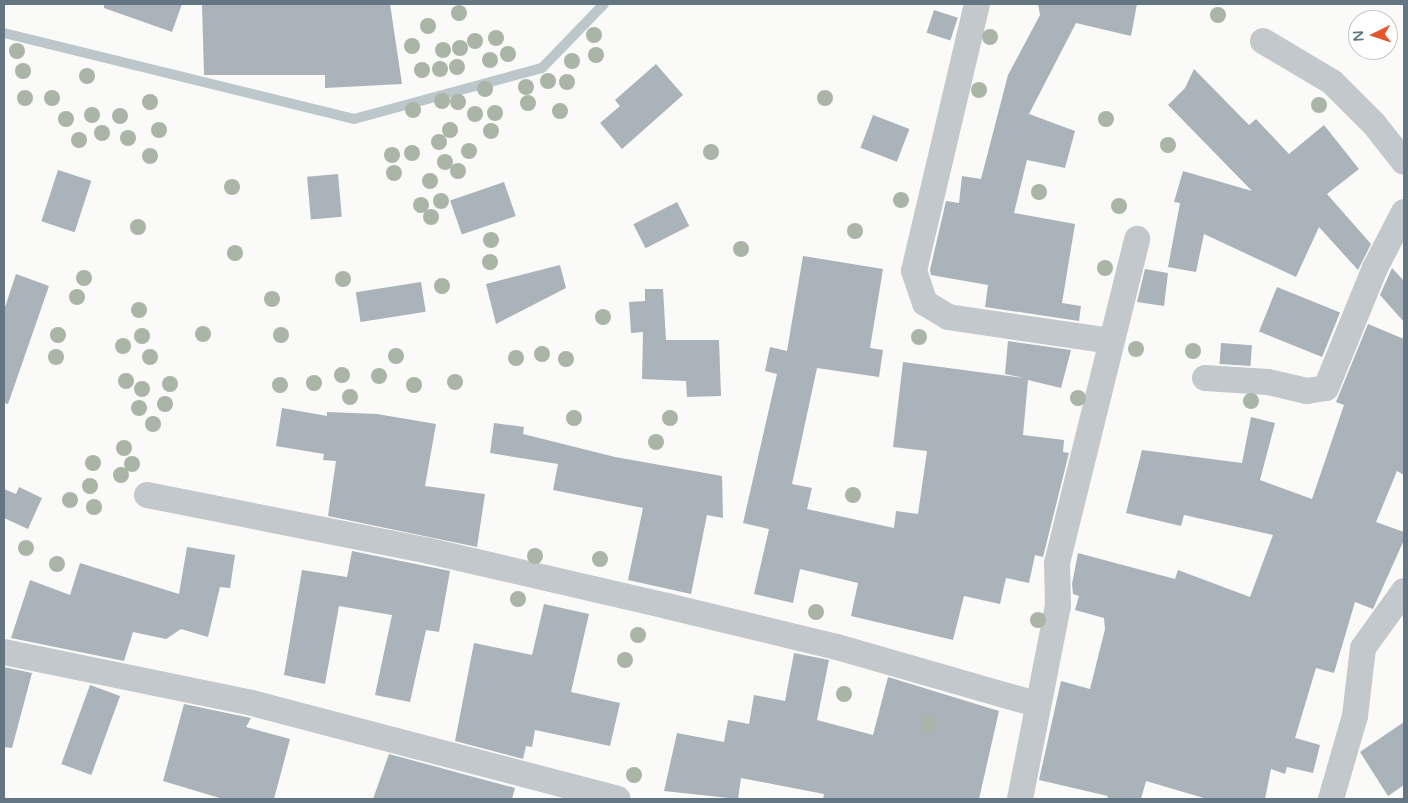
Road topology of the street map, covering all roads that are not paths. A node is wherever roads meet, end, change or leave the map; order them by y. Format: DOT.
graph roads {
  1 [pos="977,4"];
  2 [pos="1263,41"];
  3 [pos="1404,162"];
  4 [pos="1404,212"];
  5 [pos="1137,238"];
  6 [pos="1110,341"];
  7 [pos="1205,378"];
  8 [pos="147,495"];
  9 [pos="1404,591"];
  10 [pos="4,652"];
  11 [pos="1036,704"];
  12 [pos="618,799"];
  13 [pos="1020,799"];
  14 [pos="1332,799"];
  1 -- 6 [label="street"];
  2 -- 3 [label="street"];
  4 -- 7 [label="street"];
  5 -- 6 [label="street"];
  6 -- 11 [label="street"];
  8 -- 11 [label="street"];
  9 -- 14 [label="street"];
  10 -- 12 [label="street"];
  11 -- 13 [label="street"];
}
